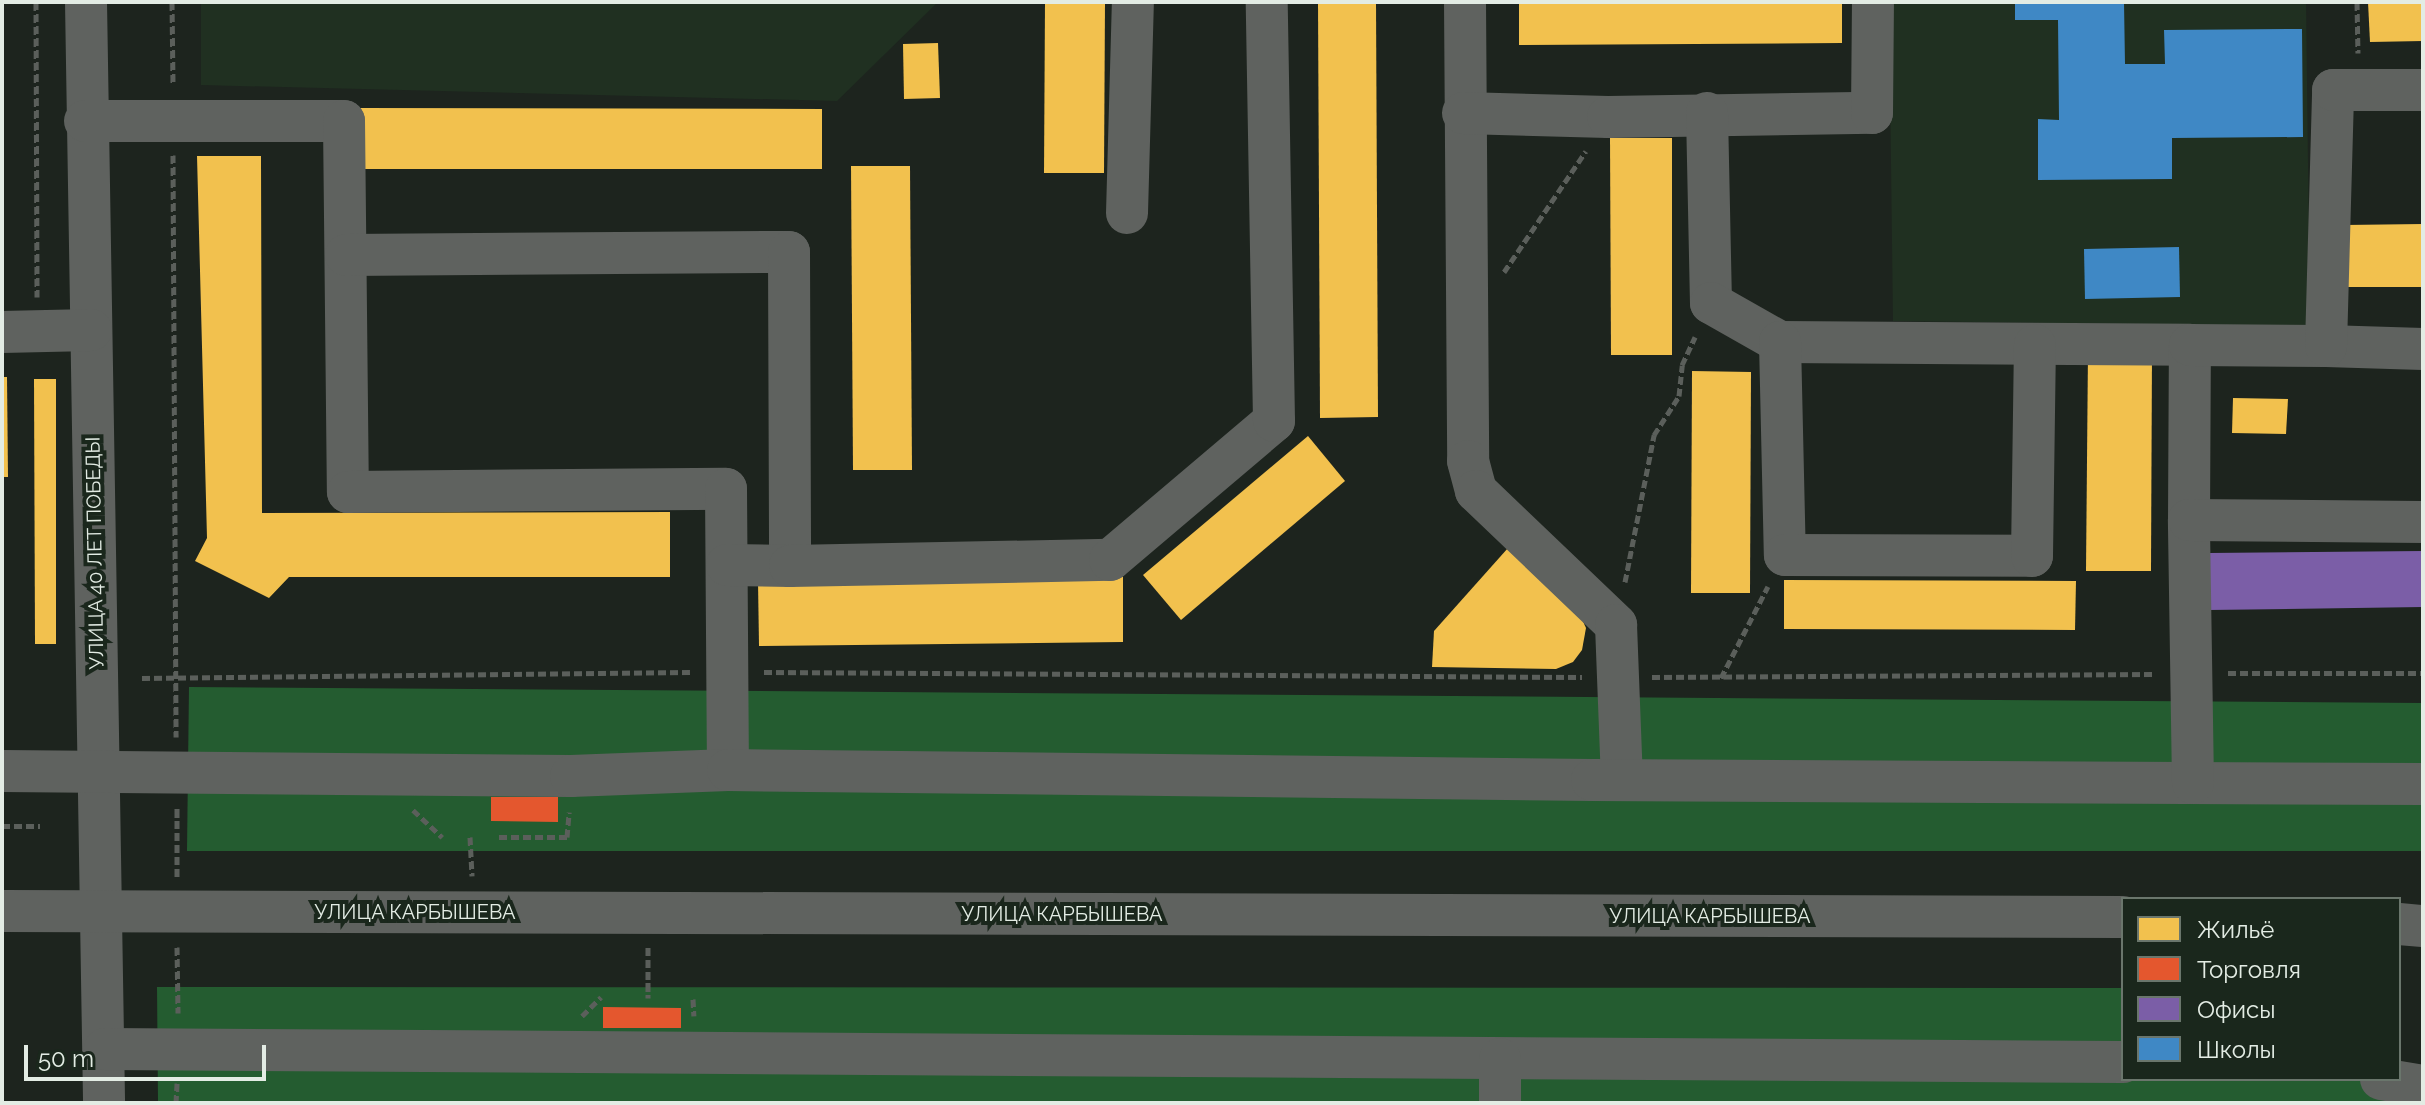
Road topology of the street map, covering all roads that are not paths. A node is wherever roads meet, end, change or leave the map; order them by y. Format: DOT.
graph roads {
  1 [pos="86,2"];
  2 [pos="1133,2"];
  3 [pos="1267,2"];
  4 [pos="1465,2"];
  5 [pos="1873,2"];
  6 [pos="2423,90"];
  7 [pos="1463,113"];
  8 [pos="1707,113"];
  9 [pos="85,121"];
  10 [pos="1127,213"];
  11 [pos="346,255"];
  12 [pos="91,330"];
  13 [pos="19,332"];
  14 [pos="1780,342"];
  15 [pos="2035,345"];
  16 [pos="2190,345"];
  17 [pos="2326,346"];
  18 [pos="2423,349"];
  19 [pos="2189,520"];
  20 [pos="2423,522"];
  21 [pos="727,565"];
  22 [pos="790,566"];
  23 [pos="728,770"];
  24 [pos="2,771"];
  25 [pos="100,771"];
  26 [pos="1622,780"];
  27 [pos="2193,783"];
  28 [pos="2423,784"];
  29 [pos="2,911"];
  30 [pos="101,912"];
  31 [pos="2121,917"];
  32 [pos="2401,924"];
  33 [pos="2423,926"];
  34 [pos="105,1049"];
  35 [pos="1500,1059"];
  36 [pos="2121,1062"];
  37 [pos="2393,1081"];
  38 [pos="2423,1086"];
  39 [pos="104,1103"];
  40 [pos="1500,1103"];
  1 -- 9 [label="street, УЛИЦА 40 ЛЕТ ПОБЕДЫ"];
  2 -- 10 [label="street"];
  3 -- 22 [label="street"];
  4 -- 7 [label="street"];
  5 -- 8 [label="street"];
  6 -- 17 [label="street"];
  7 -- 8 [label="street"];
  7 -- 26 [label="street"];
  8 -- 14 [label="street"];
  9 -- 11 [label="street"];
  9 -- 12 [label="street, УЛИЦА 40 ЛЕТ ПОБЕДЫ"];
  11 -- 21 [label="street"];
  11 -- 22 [label="street"];
  12 -- 13 [label="street"];
  12 -- 25 [label="street, УЛИЦА 40 ЛЕТ ПОБЕДЫ"];
  14 -- 15 [label="street"];
  14 -- 15 [label="street"];
  15 -- 16 [label="street"];
  16 -- 17 [label="street"];
  16 -- 19 [label="street"];
  17 -- 18 [label="street"];
  19 -- 20 [label="street"];
  19 -- 27 [label="street"];
  21 -- 22 [label="street"];
  21 -- 23 [label="street"];
  23 -- 25 [label="street"];
  23 -- 26 [label="street"];
  24 -- 25 [label="street"];
  25 -- 30 [label="street, УЛИЦА 40 ЛЕТ ПОБЕДЫ"];
  26 -- 27 [label="street"];
  27 -- 28 [label="street"];
  29 -- 30 [label="street, УЛИЦА КАРБЫШЕВА"];
  30 -- 31 [label="street, УЛИЦА КАРБЫШЕВА"];
  30 -- 34 [label="street, УЛИЦА 40 ЛЕТ ПОБЕДЫ"];
  32 -- 33 [label="street"];
  34 -- 35 [label="street"];
  34 -- 39 [label="street, УЛИЦА 40 ЛЕТ ПОБЕДЫ"];
  35 -- 36 [label="street"];
  35 -- 40 [label="street"];
  37 -- 38 [label="street"];
}
